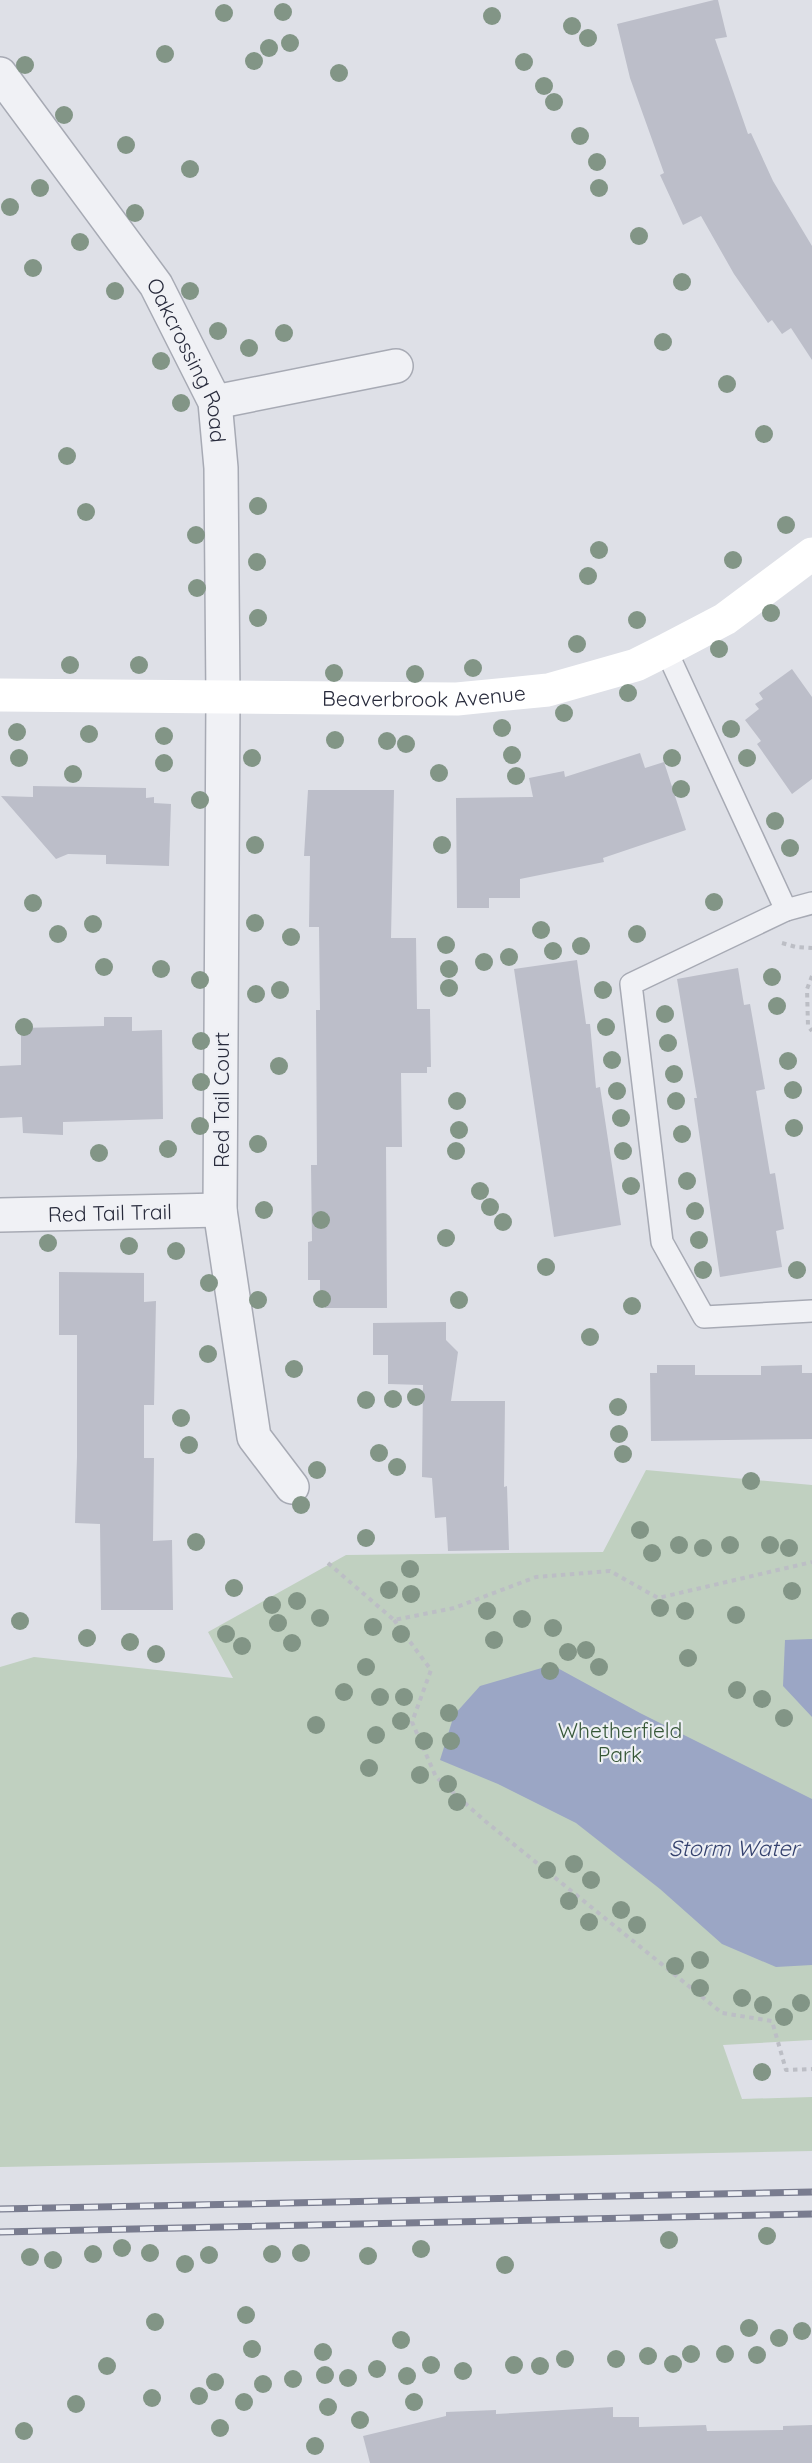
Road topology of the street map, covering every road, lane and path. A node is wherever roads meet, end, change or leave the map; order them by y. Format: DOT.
graph roads {
  1 [pos="0,75"];
  2 [pos="396,366"];
  3 [pos="215,402"];
  4 [pos="812,554"];
  5 [pos="666,650"];
  6 [pos="0,695"];
  7 [pos="223,698"];
  8 [pos="812,903"];
  9 [pos="786,910"];
  10 [pos="812,976"];
  11 [pos="812,1031"];
  12 [pos="220,1210"];
  13 [pos="0,1215"];
  14 [pos="812,1311"];
  15 [pos="292,1487"];
  16 [pos="812,1562"];
  17 [pos="328,1563"];
  18 [pos="394,1620"];
  19 [pos="812,2069"];
  1 -- 3 [label="street, Oakcrossing Road"];
  2 -- 3 [label="street"];
  3 -- 7 [label="street, Oakcrossing Road"];
  4 -- 5 [label="street, Beaverbrook Avenue"];
  5 -- 7 [label="street, Beaverbrook Avenue"];
  5 -- 9 [label="lane"];
  6 -- 7 [label="street, Beaverbrook Avenue"];
  7 -- 12 [label="street, Red Tail Court"];
  8 -- 9 [label="lane"];
  9 -- 14 [label="lane"];
  10 -- 11 [label="path"];
  12 -- 13 [label="street, Red Tail Trail"];
  12 -- 15 [label="street, Red Tail Court"];
  16 -- 18 [label="path"];
  17 -- 18 [label="path"];
  18 -- 19 [label="path"];
}
